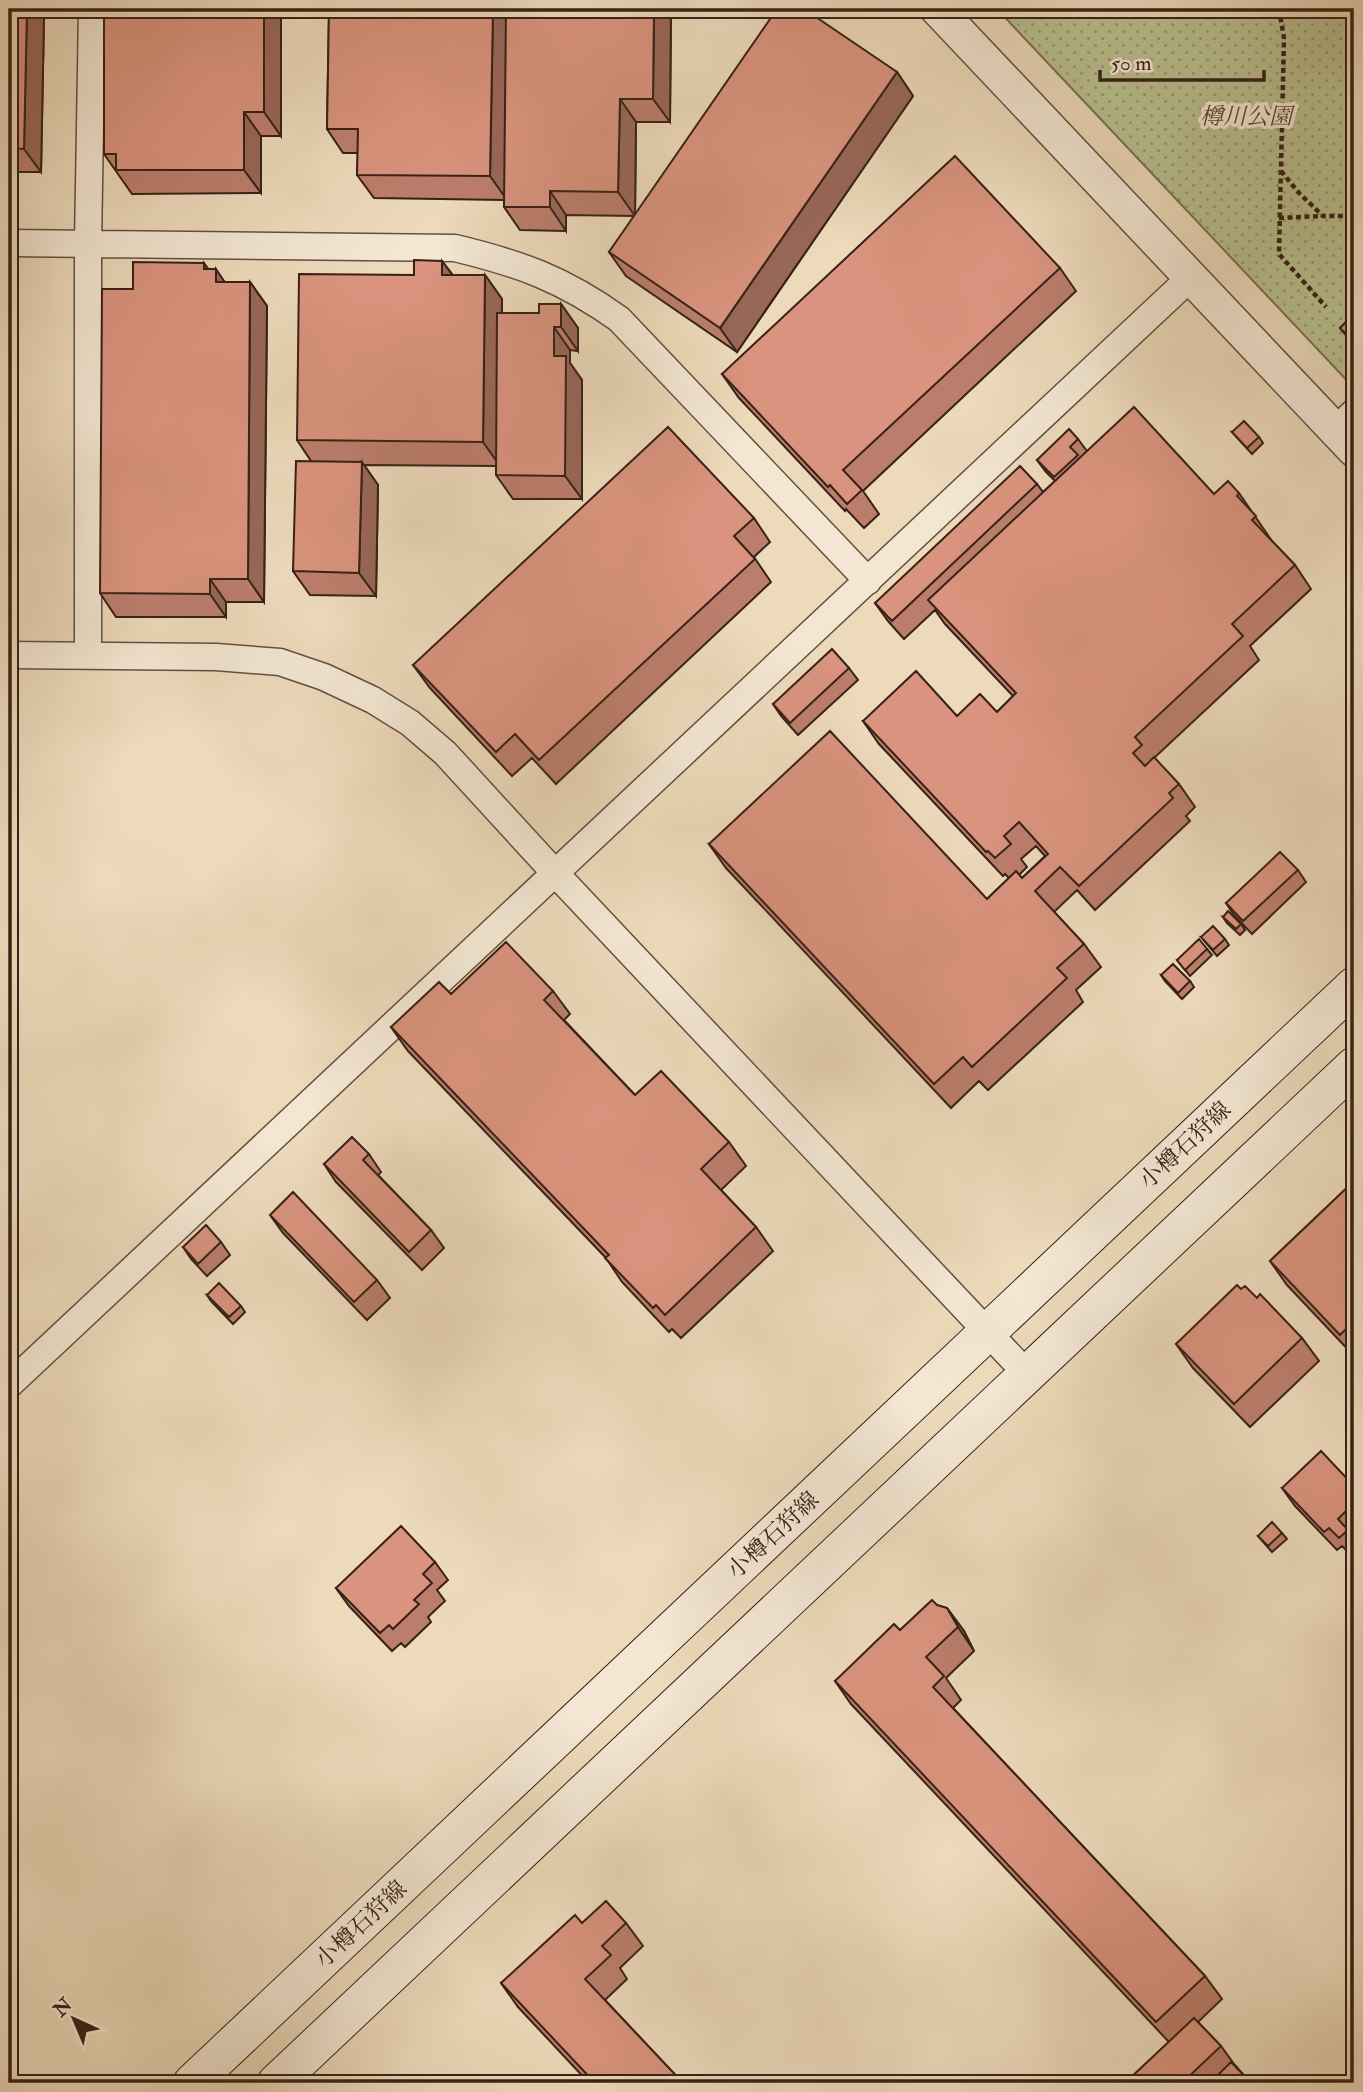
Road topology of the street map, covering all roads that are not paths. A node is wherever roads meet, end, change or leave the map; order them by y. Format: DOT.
graph roads {
  1 [pos="92,9"];
  2 [pos="937,9"];
  3 [pos="9,243"];
  4 [pos="88,244"];
  5 [pos="1191,278"];
  6 [pos="1343,415"];
  7 [pos="1354,450"];
  8 [pos="869,581"];
  9 [pos="9,654"];
  10 [pos="88,655"];
  11 [pos="556,874"];
  12 [pos="1354,986"];
  13 [pos="1354,1066"];
  14 [pos="986,1333"];
  15 [pos="1027,1374"];
  16 [pos="9,1385"];
  17 [pos="192,2083"];
  18 [pos="276,2083"];
  1 -- 4 [label="street"];
  2 -- 5 [label="street"];
  3 -- 4 [label="street"];
  4 -- 8 [label="street"];
  4 -- 10 [label="street"];
  5 -- 6 [label="street"];
  5 -- 8 [label="street"];
  6 -- 7 [label="street"];
  8 -- 11 [label="street"];
  9 -- 10 [label="street"];
  10 -- 11 [label="street"];
  11 -- 14 [label="street"];
  11 -- 16 [label="street"];
  12 -- 14 [label="main road, 小樽石狩線"];
  13 -- 15 [label="main road"];
  14 -- 15 [label="street"];
  14 -- 17 [label="main road, 小樽石狩線"];
  15 -- 18 [label="main road"];
}
